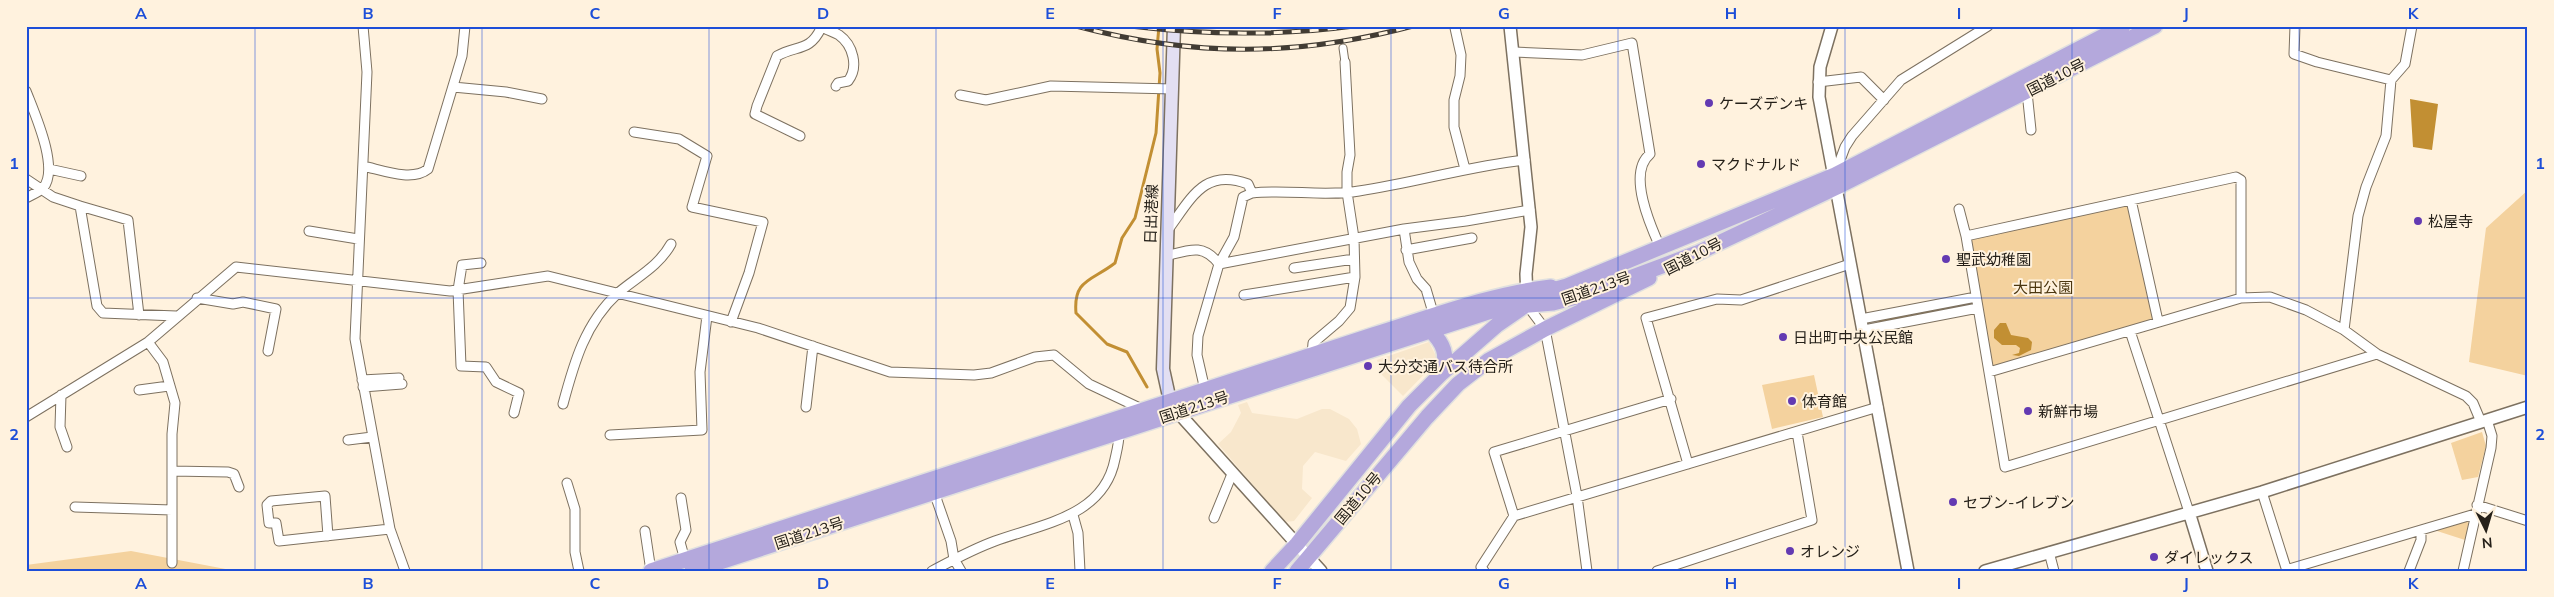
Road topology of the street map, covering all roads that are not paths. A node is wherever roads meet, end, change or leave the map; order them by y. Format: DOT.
graph roads {
  1 [pos="363,26"];
  2 [pos="465,26"];
  3 [pos="1174,26"];
  4 [pos="1510,26"];
  5 [pos="1832,26"];
  6 [pos="1988,26"];
  7 [pos="2155,26"];
  8 [pos="2294,26"];
  9 [pos="2412,26"];
  10 [pos="822,27"];
  11 [pos="1455,28"];
  12 [pos="2124,30"];
  13 [pos="1343,48"];
  14 [pos="1514,52"];
  15 [pos="1345,62"];
  16 [pos="2391,80"];
  17 [pos="1818,82"];
  18 [pos="836,86"];
  19 [pos="453,87"];
  20 [pos="1173,90"];
  21 [pos="26,92"];
  22 [pos="2027,92"];
  23 [pos="960,95"];
  24 [pos="542,99"];
  25 [pos="1884,100"];
  26 [pos="2031,130"];
  27 [pos="634,132"];
  28 [pos="800,136"];
  29 [pos="1525,160"];
  30 [pos="363,166"];
  31 [pos="49,169"];
  32 [pos="1465,170"];
  33 [pos="81,176"];
  34 [pos="26,179"];
  35 [pos="1836,181"];
  36 [pos="43,188"];
  37 [pos="1252,192"];
  38 [pos="1347,192"];
  39 [pos="26,198"];
  40 [pos="2130,200"];
  41 [pos="80,206"];
  42 [pos="1959,209"];
  43 [pos="1530,210"];
  44 [pos="1404,228"];
  45 [pos="309,231"];
  46 [pos="1167,231"];
  47 [pos="1966,236"];
  48 [pos="1354,238"];
  49 [pos="1472,238"];
  50 [pos="358,240"];
  51 [pos="671,244"];
  52 [pos="1660,247"];
  53 [pos="1406,250"];
  54 [pos="1697,253"];
  55 [pos="1166,256"];
  56 [pos="1354,259"];
  57 [pos="481,263"];
  58 [pos="1219,264"];
  59 [pos="1850,264"];
  60 [pos="1294,268"];
  61 [pos="1355,277"];
  62 [pos="357,281"];
  63 [pos="458,290"];
  64 [pos="617,294"];
  65 [pos="1244,295"];
  66 [pos="1527,297"];
  67 [pos="197,298"];
  68 [pos="1976,298"];
  69 [pos="2241,298"];
  70 [pos="1978,308"];
  71 [pos="139,315"];
  72 [pos="176,316"];
  73 [pos="707,316"];
  74 [pos="2158,321"];
  75 [pos="731,322"];
  76 [pos="1432,323"];
  77 [pos="1863,325"];
  78 [pos="1545,329"];
  79 [pos="2130,330"];
  80 [pos="2344,330"];
  81 [pos="148,342"];
  82 [pos="813,346"];
  83 [pos="268,351"];
  84 [pos="2376,354"];
  85 [pos="1312,355"];
  86 [pos="1989,372"];
  87 [pos="1442,373"];
  88 [pos="401,381"];
  89 [pos="363,384"];
  90 [pos="169,386"];
  91 [pos="138,390"];
  92 [pos="1205,390"];
  93 [pos="61,395"];
  94 [pos="1671,399"];
  95 [pos="563,404"];
  96 [pos="806,407"];
  97 [pos="1173,407"];
  98 [pos="1878,407"];
  99 [pos="2528,407"];
  100 [pos="1144,410"];
  101 [pos="514,414"];
  102 [pos="26,417"];
  103 [pos="2159,419"];
  104 [pos="2484,421"];
  105 [pos="1118,425"];
  106 [pos="1564,431"];
  107 [pos="1797,432"];
  108 [pos="610,435"];
  109 [pos="372,437"];
  110 [pos="348,440"];
  111 [pos="67,447"];
  112 [pos="1688,464"];
  113 [pos="172,471"];
  114 [pos="1232,474"];
  115 [pos="567,483"];
  116 [pos="239,487"];
  117 [pos="934,492"];
  118 [pos="2262,492"];
  119 [pos="1577,496"];
  120 [pos="681,498"];
  121 [pos="75,507"];
  122 [pos="172,510"];
  123 [pos="2476,510"];
  124 [pos="2189,512"];
  125 [pos="1073,515"];
  126 [pos="1514,516"];
  127 [pos="1214,518"];
  128 [pos="2528,521"];
  129 [pos="390,530"];
  130 [pos="645,531"];
  131 [pos="2421,531"];
  132 [pos="328,536"];
  133 [pos="1297,544"];
  134 [pos="2049,552"];
  135 [pos="1308,557"];
  136 [pos="954,559"];
  137 [pos="172,563"];
  138 [pos="689,565"];
  139 [pos="405,571"];
  140 [pos="579,571"];
  141 [pos="651,571"];
  142 [pos="932,571"];
  143 [pos="961,571"];
  144 [pos="1080,571"];
  145 [pos="1272,571"];
  146 [pos="1297,571"];
  147 [pos="1321,571"];
  148 [pos="1484,571"];
  149 [pos="1587,571"];
  150 [pos="1657,571"];
  151 [pos="1908,571"];
  152 [pos="1985,571"];
  153 [pos="2054,571"];
  154 [pos="2207,571"];
  155 [pos="2287,571"];
  156 [pos="2409,571"];
  157 [pos="2462,571"];
  1 -- 30 [label="street"];
  2 -- 19 [label="street"];
  3 -- 20 [label="main road, 日出港線"];
  4 -- 14 [label="street"];
  5 -- 17 [label="street"];
  6 -- 25 [label="street"];
  7 -- 12 [label="highway, 国道10号"];
  8 -- 16 [label="street"];
  9 -- 16 [label="street"];
  10 -- 18 [label="street"];
  10 -- 28 [label="street"];
  11 -- 32 [label="street"];
  12 -- 22 [label="highway, 国道10号"];
  12 -- 35 [label="highway, 国道10号"];
  13 -- 15 [label="street"];
  14 -- 29 [label="street"];
  14 -- 52 [label="street"];
  15 -- 38 [label="street"];
  16 -- 80 [label="street"];
  17 -- 25 [label="street"];
  17 -- 35 [label="street"];
  19 -- 24 [label="street"];
  19 -- 30 [label="street"];
  20 -- 23 [label="street"];
  20 -- 46 [label="main road, 日出港線"];
  21 -- 31 [label="street"];
  22 -- 26 [label="street"];
  22 -- 35 [label="highway, 国道10号"];
  25 -- 35 [label="street"];
  27 -- 75 [label="street"];
  29 -- 32 [label="street"];
  29 -- 43 [label="street"];
  30 -- 50 [label="street"];
  31 -- 33 [label="street"];
  31 -- 36 [label="street"];
  32 -- 38 [label="street"];
  34 -- 36 [label="street"];
  35 -- 52 [label="highway, 国道10号"];
  35 -- 54 [label="highway, 国道10号"];
  35 -- 59 [label="street"];
  36 -- 39 [label="street"];
  36 -- 41 [label="street"];
  37 -- 38 [label="street"];
  37 -- 46 [label="street"];
  37 -- 58 [label="street"];
  38 -- 48 [label="street"];
  40 -- 47 [label="street"];
  40 -- 69 [label="street"];
  40 -- 74 [label="street"];
  41 -- 71 [label="street"];
  41 -- 71 [label="street"];
  42 -- 47 [label="street"];
  43 -- 44 [label="street"];
  43 -- 66 [label="street"];
  44 -- 48 [label="street"];
  44 -- 53 [label="street"];
  45 -- 50 [label="street"];
  46 -- 55 [label="main road, 日出港線"];
  47 -- 68 [label="street"];
  48 -- 56 [label="street"];
  48 -- 58 [label="street"];
  49 -- 53 [label="street"];
  50 -- 62 [label="street"];
  51 -- 64 [label="street"];
  52 -- 66 [label="highway, 国道10号"];
  53 -- 76 [label="street"];
  54 -- 66 [label="highway, 国道213号"];
  54 -- 78 [label="highway, 国道10号"];
  55 -- 58 [label="street"];
  55 -- 97 [label="main road, 日出港線"];
  56 -- 60 [label="street"];
  56 -- 61 [label="street"];
  57 -- 63 [label="street"];
  58 -- 92 [label="street"];
  59 -- 77 [label="street"];
  59 -- 94 [label="street"];
  61 -- 65 [label="street"];
  61 -- 85 [label="street"];
  62 -- 63 [label="street"];
  62 -- 67 [label="street"];
  62 -- 89 [label="street"];
  63 -- 64 [label="street"];
  63 -- 101 [label="street"];
  64 -- 73 [label="street"];
  64 -- 95 [label="street"];
  66 -- 76 [label="highway, 国道213号"];
  66 -- 78 [label="street"];
  66 -- 87 [label="highway, 国道10号"];
  67 -- 72 [label="street"];
  67 -- 83 [label="street"];
  68 -- 70 [label="street"];
  68 -- 77 [label="street"];
  69 -- 74 [label="street"];
  69 -- 80 [label="street"];
  70 -- 77 [label="street"];
  70 -- 86 [label="street"];
  71 -- 72 [label="street"];
  72 -- 81 [label="street"];
  73 -- 75 [label="street"];
  73 -- 108 [label="street"];
  74 -- 79 [label="street"];
  75 -- 82 [label="street"];
  76 -- 85 [label="highway, 国道213号"];
  76 -- 87 [label="highway"];
  76 -- 97 [label="highway, 国道213号"];
  77 -- 98 [label="street"];
  78 -- 106 [label="street"];
  78 -- 135 [label="highway, 国道10号"];
  79 -- 86 [label="street"];
  79 -- 103 [label="street"];
  80 -- 84 [label="street"];
  81 -- 90 [label="street"];
  81 -- 93 [label="street"];
  82 -- 96 [label="street"];
  82 -- 100 [label="street"];
  84 -- 103 [label="street"];
  84 -- 104 [label="street"];
  85 -- 92 [label="highway, 国道213号"];
  86 -- 103 [label="street"];
  87 -- 133 [label="highway, 国道10号"];
  88 -- 89 [label="street"];
  89 -- 109 [label="street"];
  90 -- 91 [label="street"];
  90 -- 113 [label="street"];
  92 -- 97 [label="highway, 国道213号"];
  93 -- 102 [label="street"];
  93 -- 111 [label="street"];
  94 -- 106 [label="street"];
  94 -- 112 [label="street"];
  97 -- 100 [label="highway, 国道213号"];
  97 -- 105 [label="highway, 国道213号"];
  97 -- 114 [label="street"];
  98 -- 107 [label="street"];
  98 -- 151 [label="street"];
  99 -- 104 [label="street"];
  100 -- 105 [label="highway, 国道213号"];
  103 -- 124 [label="street"];
  104 -- 118 [label="street"];
  104 -- 123 [label="street"];
  105 -- 117 [label="highway, 国道213号"];
  105 -- 125 [label="street"];
  105 -- 138 [label="highway, 国道213号"];
  106 -- 119 [label="street"];
  106 -- 126 [label="street"];
  107 -- 112 [label="street"];
  107 -- 150 [label="street"];
  109 -- 110 [label="street"];
  109 -- 129 [label="street"];
  112 -- 119 [label="street"];
  113 -- 116 [label="street"];
  113 -- 122 [label="street"];
  114 -- 127 [label="street"];
  114 -- 133 [label="street"];
  115 -- 140 [label="street"];
  117 -- 136 [label="street"];
  117 -- 138 [label="highway, 国道213号"];
  118 -- 124 [label="street"];
  118 -- 155 [label="street"];
  119 -- 126 [label="street"];
  119 -- 149 [label="street"];
  120 -- 138 [label="street"];
  121 -- 122 [label="street"];
  122 -- 137 [label="street"];
  123 -- 128 [label="street"];
  123 -- 131 [label="street"];
  123 -- 157 [label="street"];
  124 -- 134 [label="street"];
  124 -- 154 [label="street"];
  125 -- 136 [label="street"];
  125 -- 144 [label="street"];
  126 -- 148 [label="street"];
  129 -- 132 [label="street"];
  129 -- 139 [label="street"];
  130 -- 141 [label="street"];
  131 -- 155 [label="street"];
  131 -- 156 [label="street"];
  132 -- 132 [label="street"];
  133 -- 135 [label="street"];
  133 -- 145 [label="highway, 国道10号"];
  134 -- 152 [label="street"];
  134 -- 153 [label="street"];
  135 -- 146 [label="highway, 国道10号"];
  135 -- 147 [label="street"];
  136 -- 142 [label="street"];
  136 -- 143 [label="street"];
  138 -- 141 [label="highway, 国道213号"];
}
